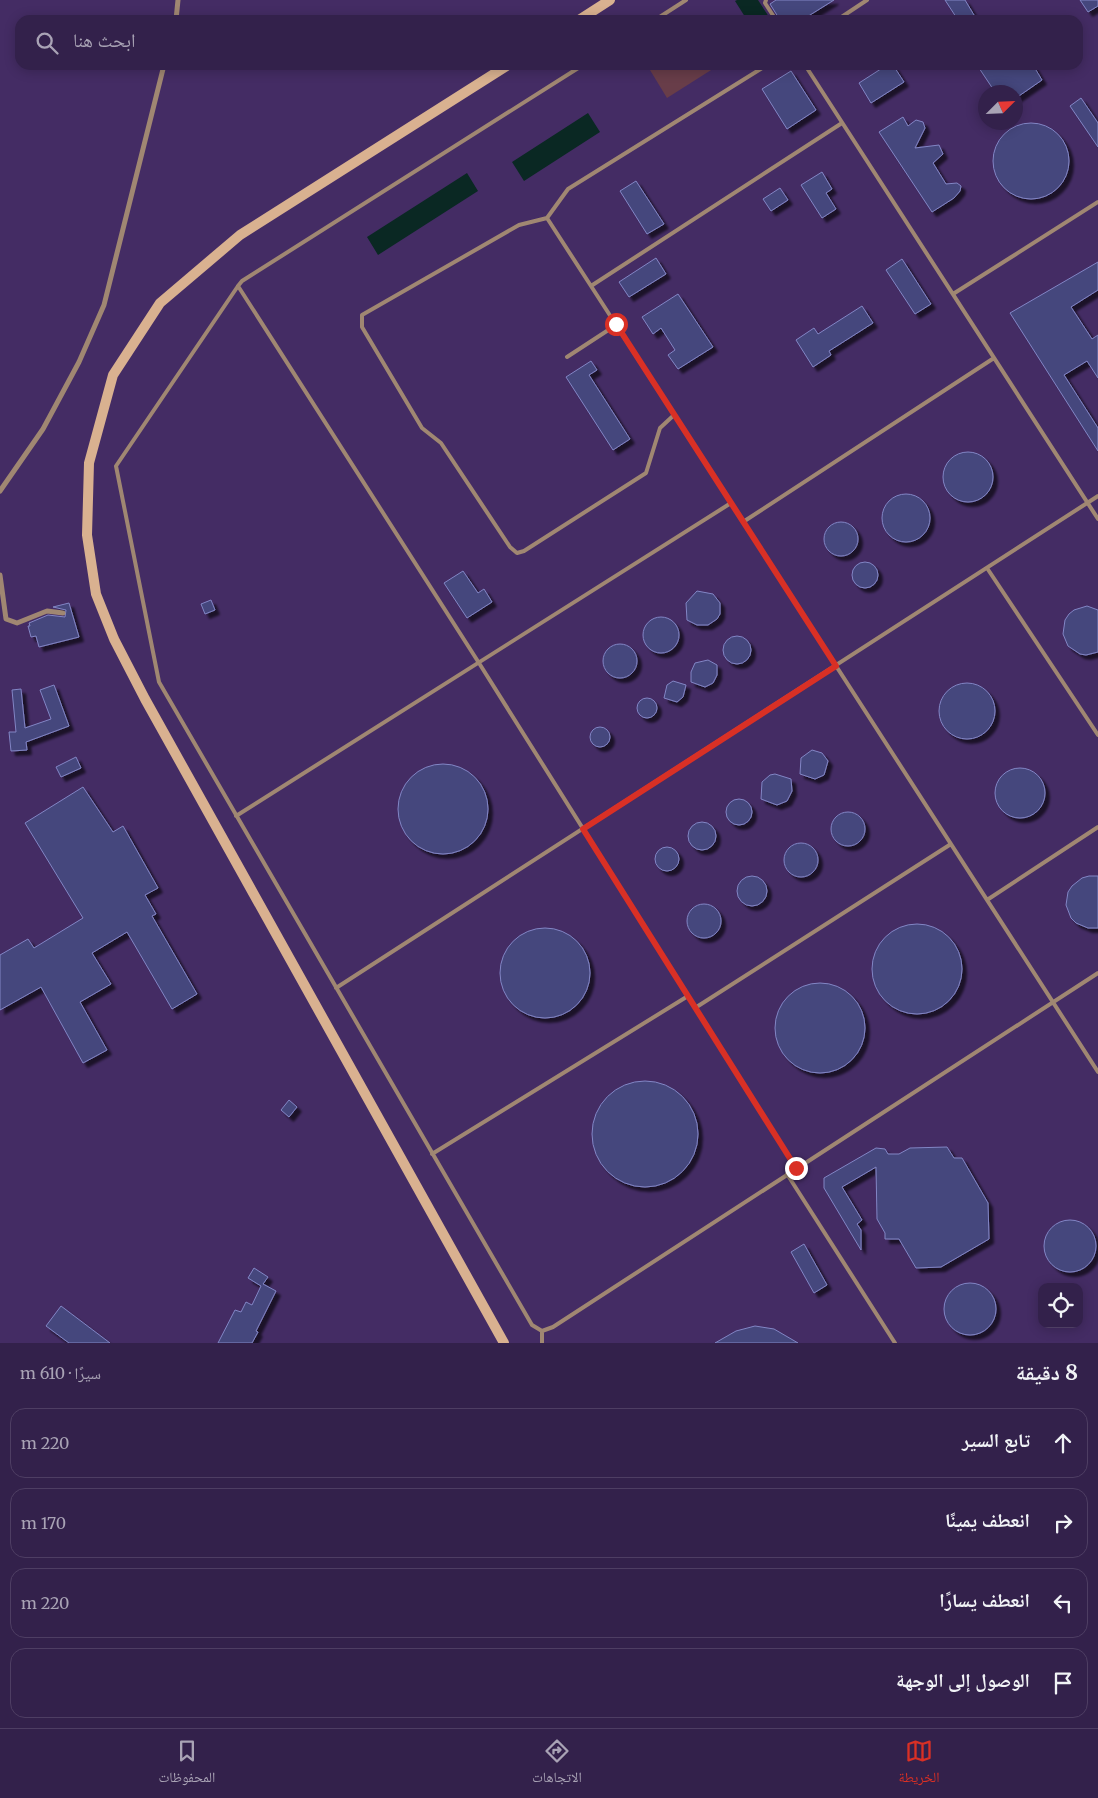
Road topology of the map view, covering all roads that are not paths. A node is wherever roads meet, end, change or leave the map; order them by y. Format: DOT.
graph roads {
  1 [pos="178,0"];
  2 [pos="610,0"];
  3 [pos="686,0"];
  4 [pos="766,0"];
  5 [pos="867,0"];
  6 [pos="176,15"];
  7 [pos="587,15"];
  8 [pos="662,15"];
  9 [pos="773,15"];
  10 [pos="844,15"];
  11 [pos="163,70"];
  12 [pos="500,70"];
  13 [pos="575,70"];
  14 [pos="759,70"];
  15 [pos="808,70"];
  16 [pos="842,123"];
  17 [pos="1098,202"];
  18 [pos="547,218"];
  19 [pos="238,286"];
  20 [pos="592,286"];
  21 [pos="953,294"];
  22 [pos="616,324"];
  23 [pos="566,357"];
  24 [pos="994,358"];
  25 [pos="674,414"];
  26 [pos="0,491"];
  27 [pos="1098,496"];
  28 [pos="1088,503"];
  29 [pos="731,504"];
  30 [pos="1098,519"];
  31 [pos="743,522"];
  32 [pos="987,568"];
  33 [pos="0,575"];
  34 [pos="63,613"];
  35 [pos="479,663"];
  36 [pos="836,666"];
  37 [pos="1098,736"];
  38 [pos="236,816"];
  39 [pos="1098,827"];
  40 [pos="583,829"];
  41 [pos="950,844"];
  42 [pos="987,900"];
  43 [pos="1098,973"];
  44 [pos="336,988"];
  45 [pos="688,996"];
  46 [pos="1052,1002"];
  47 [pos="695,1008"];
  48 [pos="1098,1072"];
  49 [pos="432,1154"];
  50 [pos="796,1168"];
  51 [pos="787,1174"];
  52 [pos="542,1331"];
  53 [pos="504,1343"];
  54 [pos="542,1343"];
  55 [pos="894,1343"];
  1 -- 6 [label="street"];
  2 -- 7 [label="street"];
  3 -- 8 [label="lane"];
  4 -- 9 [label="lane"];
  5 -- 10 [label="lane"];
  11 -- 26 [label="street"];
  12 -- 53 [label="street"];
  13 -- 19 [label="lane"];
  14 -- 18 [label="lane"];
  15 -- 16 [label="lane"];
  16 -- 20 [label="lane"];
  16 -- 21 [label="lane"];
  17 -- 21 [label="lane"];
  18 -- 20 [label="lane"];
  18 -- 25 [label="lane"];
  19 -- 35 [label="lane"];
  19 -- 38 [label="lane"];
  20 -- 22 [label="lane"];
  21 -- 24 [label="lane"];
  22 -- 23 [label="lane"];
  22 -- 25 [label="lane"];
  24 -- 28 [label="lane"];
  24 -- 31 [label="lane"];
  25 -- 29 [label="lane"];
  27 -- 28 [label="lane"];
  28 -- 30 [label="lane"];
  28 -- 32 [label="lane"];
  29 -- 31 [label="lane"];
  29 -- 35 [label="lane"];
  31 -- 36 [label="lane"];
  32 -- 36 [label="lane"];
  32 -- 37 [label="lane"];
  33 -- 34 [label="street"];
  35 -- 38 [label="lane"];
  35 -- 40 [label="lane"];
  36 -- 40 [label="lane"];
  36 -- 41 [label="lane"];
  38 -- 44 [label="lane"];
  39 -- 42 [label="lane"];
  40 -- 44 [label="lane"];
  40 -- 45 [label="lane"];
  41 -- 42 [label="lane"];
  41 -- 47 [label="lane"];
  42 -- 46 [label="lane"];
  43 -- 46 [label="lane"];
  44 -- 49 [label="lane"];
  45 -- 47 [label="lane"];
  45 -- 49 [label="lane"];
  46 -- 48 [label="lane"];
  46 -- 50 [label="lane"];
  47 -- 50 [label="lane"];
  49 -- 52 [label="lane"];
  50 -- 51 [label="lane"];
  51 -- 52 [label="lane"];
  51 -- 55 [label="lane"];
  52 -- 54 [label="lane"];
}
